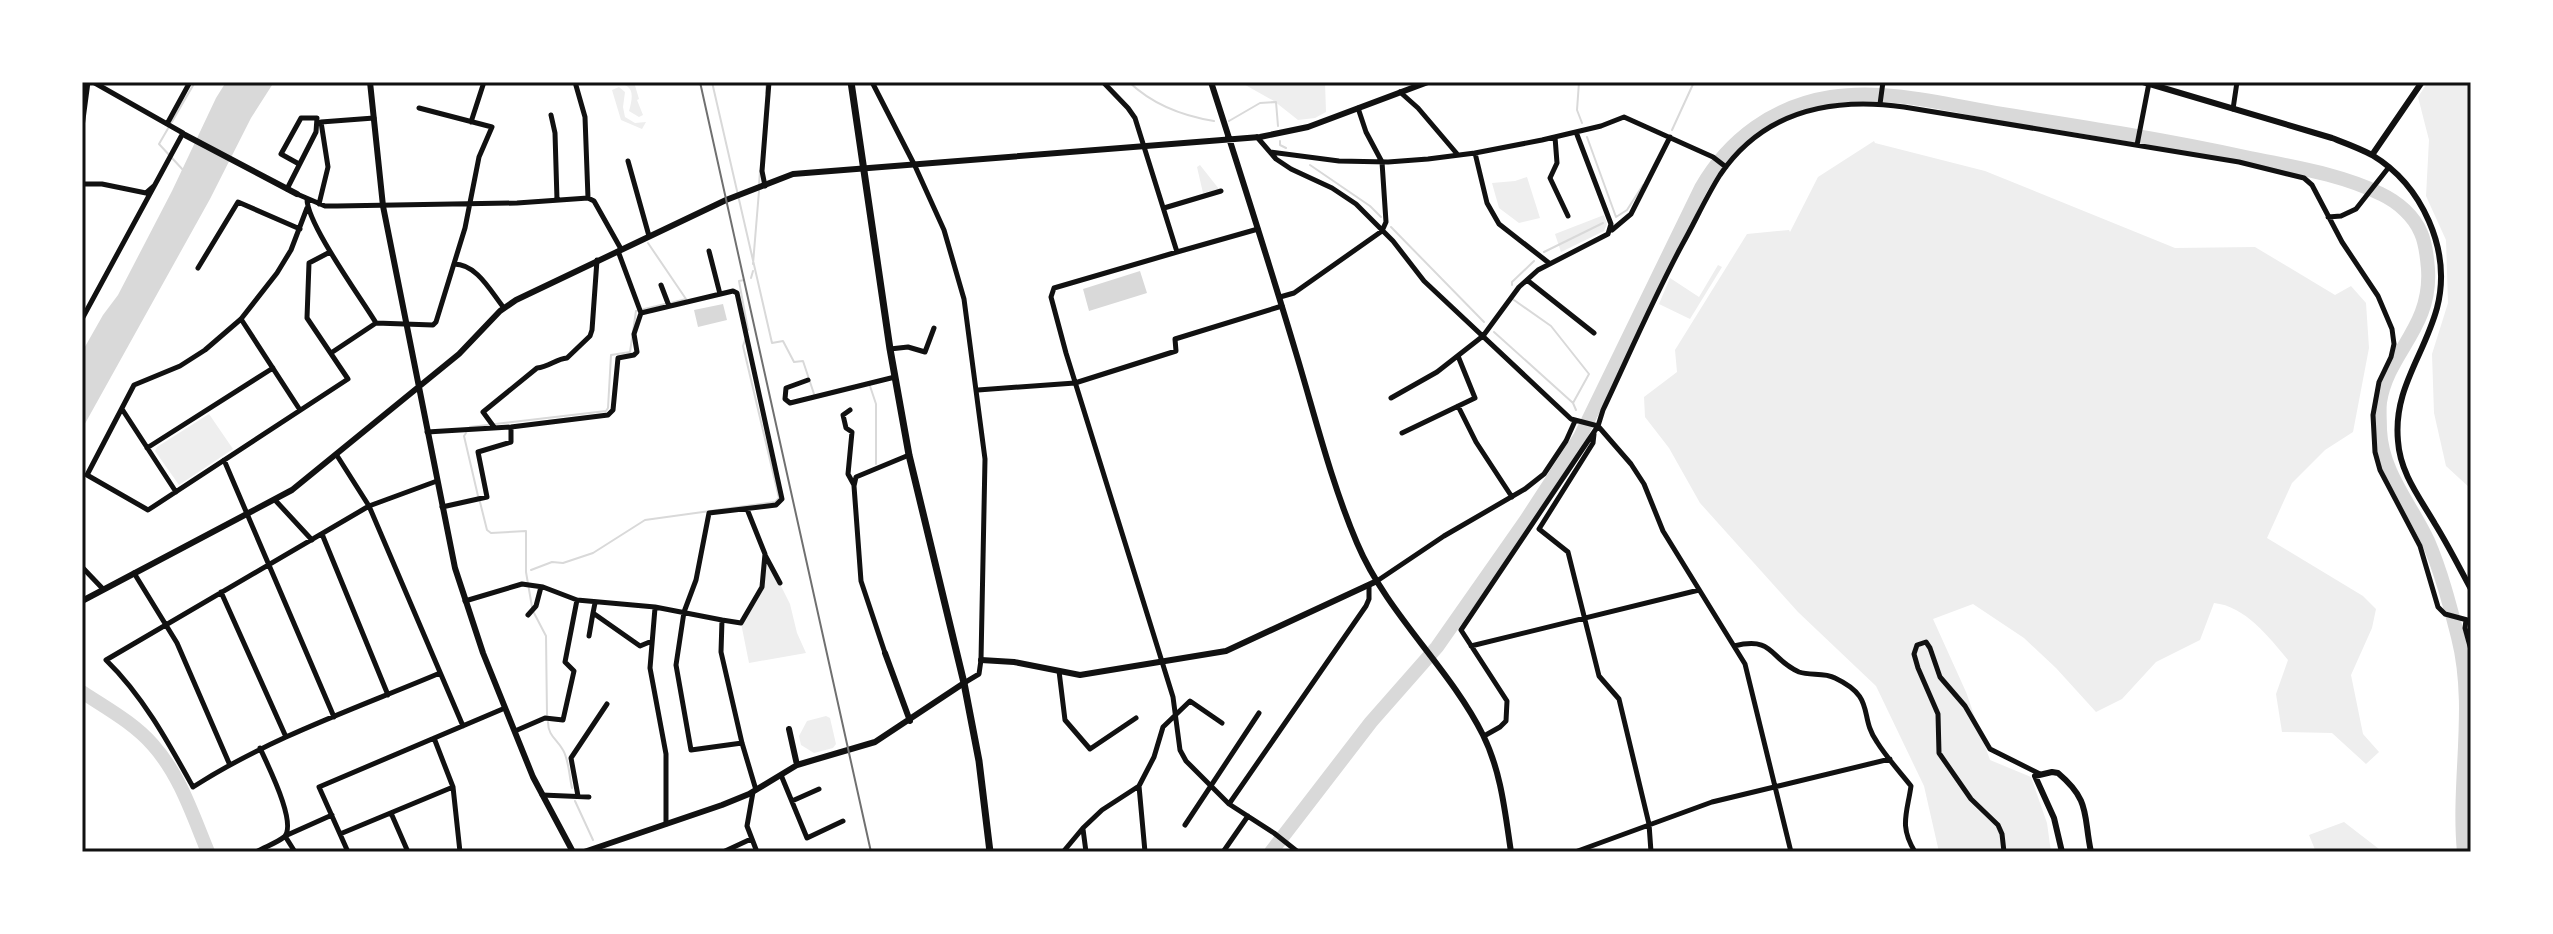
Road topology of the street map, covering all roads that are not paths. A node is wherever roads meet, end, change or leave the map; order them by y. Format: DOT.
graph roads {
  1 [pos="90,82"];
  2 [pos="190,82"];
  3 [pos="370,82"];
  4 [pos="484,82"];
  5 [pos="575,82"];
  6 [pos="769,82"];
  7 [pos="851,82"];
  8 [pos="872,82"];
  9 [pos="1103,82"];
  10 [pos="1211,82"];
  11 [pos="1428,82"];
  12 [pos="2237,82"];
  13 [pos="2422,82"];
  14 [pos="2147,83"];
  15 [pos="1883,85"];
  16 [pos="1400,92"];
  17 [pos="1880,104"];
  18 [pos="419,108"];
  19 [pos="1358,108"];
  20 [pos="2233,109"];
  21 [pos="551,115"];
  22 [pos="374,118"];
  23 [pos="471,122"];
  24 [pos="167,124"];
  25 [pos="82,127"];
  26 [pos="1576,132"];
  27 [pos="184,134"];
  28 [pos="1257,137"];
  29 [pos="1555,137"];
  30 [pos="1670,137"];
  31 [pos="1229,140"];
  32 [pos="2137,145"];
  33 [pos="1145,146"];
  34 [pos="1269,152"];
  35 [pos="1475,153"];
  36 [pos="1458,155"];
  37 [pos="2372,155"];
  38 [pos="628,161"];
  39 [pos="1382,162"];
  40 [pos="299,164"];
  41 [pos="915,166"];
  42 [pos="1725,166"];
  43 [pos="2389,167"];
  44 [pos="863,169"];
  45 [pos="82,184"];
  46 [pos="157,184"];
  47 [pos="764,186"];
  48 [pos="287,189"];
  49 [pos="1221,191"];
  50 [pos="297,194"];
  51 [pos="588,198"];
  52 [pos="307,199"];
  53 [pos="557,200"];
  54 [pos="319,204"];
  55 [pos="468,204"];
  56 [pos="383,206"];
  57 [pos="307,208"];
  58 [pos="1164,208"];
  59 [pos="1568,216"];
  60 [pos="2328,217"];
  61 [pos="300,229"];
  62 [pos="1259,229"];
  63 [pos="1382,231"];
  64 [pos="1610,231"];
  65 [pos="649,236"];
  66 [pos="619,250"];
  67 [pos="709,251"];
  68 [pos="330,252"];
  69 [pos="1177,252"];
  70 [pos="597,260"];
  71 [pos="1549,263"];
  72 [pos="454,264"];
  73 [pos="198,268"];
  74 [pos="1527,280"];
  75 [pos="661,285"];
  76 [pos="720,294"];
  77 [pos="1280,297"];
  78 [pos="668,304"];
  79 [pos="1282,306"];
  80 [pos="504,308"];
  81 [pos="641,313"];
  82 [pos="82,319"];
  83 [pos="241,319"];
  84 [pos="376,323"];
  85 [pos="407,324"];
  86 [pos="934,328"];
  87 [pos="1594,333"];
  88 [pos="1483,336"];
  89 [pos="890,349"];
  90 [pos="330,353"];
  91 [pos="1458,356"];
  92 [pos="273,368"];
  93 [pos="895,377"];
  94 [pos="808,380"];
  95 [pos="1075,383"];
  96 [pos="419,387"];
  97 [pos="978,390"];
  98 [pos="1391,398"];
  99 [pos="1458,406"];
  100 [pos="122,408"];
  101 [pos="300,410"];
  102 [pos="850,410"];
  103 [pos="1575,421"];
  104 [pos="1598,426"];
  105 [pos="511,427"];
  106 [pos="495,428"];
  107 [pos="427,432"];
  108 [pos="1402,433"];
  109 [pos="1594,433"];
  110 [pos="147,448"];
  111 [pos="336,454"];
  112 [pos="909,455"];
  113 [pos="224,460"];
  114 [pos="437,481"];
  115 [pos="854,486"];
  116 [pos="176,492"];
  117 [pos="1512,497"];
  118 [pos="275,500"];
  119 [pos="369,506"];
  120 [pos="442,507"];
  121 [pos="747,509"];
  122 [pos="249,513"];
  123 [pos="322,534"];
  124 [pos="312,540"];
  125 [pos="765,554"];
  126 [pos="269,564"];
  127 [pos="82,567"];
  128 [pos="134,573"];
  129 [pos="780,583"];
  130 [pos="1373,583"];
  131 [pos="541,587"];
  132 [pos="103,589"];
  133 [pos="2471,589"];
  134 [pos="1699,590"];
  135 [pos="221,592"];
  136 [pos="577,600"];
  137 [pos="82,601"];
  138 [pos="464,601"];
  139 [pos="595,603"];
  140 [pos="655,607"];
  141 [pos="684,612"];
  142 [pos="593,613"];
  143 [pos="528,614"];
  144 [pos="1584,618"];
  145 [pos="722,620"];
  146 [pos="2466,620"];
  147 [pos="166,625"];
  148 [pos="589,636"];
  149 [pos="652,641"];
  150 [pos="1471,646"];
  151 [pos="1734,646"];
  152 [pos="2471,650"];
  153 [pos="885,653"];
  154 [pos="981,660"];
  155 [pos="1163,662"];
  156 [pos="1059,671"];
  157 [pos="440,673"];
  158 [pos="964,683"];
  159 [pos="388,695"];
  160 [pos="607,704"];
  161 [pos="505,708"];
  162 [pos="1175,713"];
  163 [pos="1259,713"];
  164 [pos="334,717"];
  165 [pos="1136,718"];
  166 [pos="910,721"];
  167 [pos="1222,723"];
  168 [pos="463,726"];
  169 [pos="789,729"];
  170 [pos="515,731"];
  171 [pos="1484,736"];
  172 [pos="286,738"];
  173 [pos="434,738"];
  174 [pos="742,743"];
  175 [pos="260,748"];
  176 [pos="1890,759"];
  177 [pos="229,763"];
  178 [pos="797,765"];
  179 [pos="2040,774"];
  180 [pos="781,775"];
  181 [pos="1139,786"];
  182 [pos="453,787"];
  183 [pos="1210,787"];
  184 [pos="1776,788"];
  185 [pos="819,789"];
  186 [pos="754,791"];
  187 [pos="541,795"];
  188 [pos="578,796"];
  189 [pos="589,797"];
  190 [pos="792,801"];
  191 [pos="1229,804"];
  192 [pos="391,813"];
  193 [pos="332,815"];
  194 [pos="1248,816"];
  195 [pos="843,821"];
  196 [pos="666,824"];
  197 [pos="1649,824"];
  198 [pos="1185,825"];
  199 [pos="1083,828"];
  200 [pos="340,834"];
  201 [pos="285,836"];
  202 [pos="751,839"];
  203 [pos="603,849"];
  204 [pos="1590,850"];
  205 [pos="256,852"];
  206 [pos="295,852"];
  207 [pos="348,852"];
  208 [pos="408,852"];
  209 [pos="460,852"];
  210 [pos="573,852"];
  211 [pos="584,852"];
  212 [pos="723,852"];
  213 [pos="757,852"];
  214 [pos="990,852"];
  215 [pos="1063,852"];
  216 [pos="1086,852"];
  217 [pos="1145,852"];
  218 [pos="1223,852"];
  219 [pos="1298,852"];
  220 [pos="1511,852"];
  221 [pos="1575,852"];
  222 [pos="1651,852"];
  223 [pos="1791,852"];
  224 [pos="1915,852"];
  225 [pos="2004,852"];
  226 [pos="2062,852"];
  227 [pos="2091,852"];
  1 -- 24 [label="street"];
  1 -- 25 [label="street"];
  2 -- 24 [label="street"];
  3 -- 22 [label="street"];
  4 -- 23 [label="street"];
  5 -- 51 [label="street"];
  6 -- 47 [label="street"];
  7 -- 44 [label="main road"];
  8 -- 41 [label="street"];
  9 -- 33 [label="street"];
  10 -- 31 [label="street"];
  11 -- 16 [label="street"];
  12 -- 20 [label="street"];
  13 -- 37 [label="street"];
  14 -- 20 [label="street"];
  14 -- 32 [label="street"];
  15 -- 17 [label="street"];
  16 -- 19 [label="street"];
  16 -- 36 [label="street"];
  17 -- 32 [label="street"];
  17 -- 42 [label="street"];
  18 -- 23 [label="street"];
  19 -- 28 [label="street"];
  19 -- 39 [label="street"];
  20 -- 37 [label="street"];
  21 -- 53 [label="street"];
  22 -- 54 [label="street"];
  22 -- 56 [label="street"];
  23 -- 55 [label="street"];
  24 -- 27 [label="street"];
  26 -- 29 [label="street"];
  26 -- 30 [label="street"];
  26 -- 64 [label="street"];
  27 -- 46 [label="street"];
  27 -- 48 [label="street"];
  28 -- 31 [label="street"];
  28 -- 34 [label="street"];
  29 -- 35 [label="street"];
  29 -- 59 [label="street"];
  30 -- 42 [label="street"];
  30 -- 64 [label="street"];
  31 -- 33 [label="street"];
  31 -- 62 [label="street"];
  32 -- 60 [label="street"];
  33 -- 41 [label="street"];
  33 -- 58 [label="street"];
  34 -- 39 [label="street"];
  34 -- 63 [label="street"];
  35 -- 36 [label="street"];
  35 -- 71 [label="street"];
  36 -- 39 [label="street"];
  37 -- 43 [label="street"];
  38 -- 65 [label="street"];
  39 -- 63 [label="street"];
  40 -- 40 [label="street"];
  40 -- 48 [label="street"];
  41 -- 44 [label="street"];
  41 -- 97 [label="street"];
  42 -- 104 [label="street"];
  43 -- 60 [label="street"];
  43 -- 133 [label="street"];
  44 -- 47 [label="street"];
  44 -- 89 [label="main road"];
  45 -- 46 [label="street"];
  46 -- 82 [label="street"];
  47 -- 65 [label="street"];
  48 -- 50 [label="street"];
  49 -- 58 [label="street"];
  50 -- 52 [label="street"];
  51 -- 53 [label="street"];
  51 -- 66 [label="street"];
  52 -- 54 [label="street"];
  52 -- 57 [label="street"];
  53 -- 55 [label="street"];
  54 -- 56 [label="street"];
  55 -- 56 [label="street"];
  55 -- 72 [label="street"];
  56 -- 85 [label="street"];
  57 -- 61 [label="street"];
  57 -- 68 [label="street"];
  58 -- 69 [label="street"];
  60 -- 146 [label="street"];
  61 -- 73 [label="street"];
  61 -- 83 [label="street"];
  62 -- 69 [label="street"];
  62 -- 77 [label="street"];
  63 -- 77 [label="street"];
  63 -- 88 [label="street"];
  64 -- 71 [label="street"];
  65 -- 66 [label="street"];
  66 -- 70 [label="street"];
  66 -- 81 [label="street"];
  67 -- 76 [label="street"];
  68 -- 84 [label="street"];
  68 -- 90 [label="street"];
  69 -- 95 [label="street"];
  70 -- 80 [label="street"];
  70 -- 106 [label="street"];
  71 -- 74 [label="street"];
  72 -- 80 [label="street"];
  72 -- 85 [label="street"];
  74 -- 87 [label="street"];
  74 -- 88 [label="street"];
  75 -- 78 [label="street"];
  76 -- 78 [label="street"];
  76 -- 121 [label="street"];
  77 -- 79 [label="street"];
  78 -- 81 [label="street"];
  79 -- 95 [label="street"];
  79 -- 130 [label="street"];
  80 -- 96 [label="street"];
  81 -- 105 [label="street"];
  83 -- 92 [label="street"];
  83 -- 100 [label="street"];
  84 -- 85 [label="street"];
  84 -- 90 [label="street"];
  85 -- 96 [label="street"];
  86 -- 89 [label="street"];
  88 -- 91 [label="street"];
  88 -- 103 [label="street"];
  89 -- 93 [label="main road"];
  90 -- 101 [label="street"];
  91 -- 98 [label="street"];
  91 -- 99 [label="street"];
  92 -- 101 [label="street"];
  92 -- 110 [label="street"];
  93 -- 94 [label="street"];
  93 -- 112 [label="main road"];
  95 -- 97 [label="street"];
  95 -- 155 [label="street"];
  96 -- 107 [label="street"];
  96 -- 111 [label="street"];
  97 -- 154 [label="street"];
  99 -- 108 [label="street"];
  99 -- 117 [label="street"];
  100 -- 110 [label="street"];
  100 -- 116 [label="street"];
  101 -- 113 [label="street"];
  102 -- 115 [label="street"];
  103 -- 104 [label="street"];
  103 -- 117 [label="street"];
  104 -- 109 [label="street"];
  104 -- 134 [label="street"];
  105 -- 106 [label="street"];
  105 -- 120 [label="street"];
  106 -- 107 [label="street"];
  107 -- 114 [label="street"];
  109 -- 144 [label="street"];
  109 -- 150 [label="street"];
  110 -- 116 [label="street"];
  111 -- 118 [label="street"];
  111 -- 119 [label="street"];
  112 -- 115 [label="street"];
  112 -- 158 [label="main road"];
  113 -- 116 [label="street"];
  113 -- 122 [label="street"];
  114 -- 119 [label="street"];
  114 -- 120 [label="street"];
  115 -- 153 [label="street"];
  117 -- 130 [label="street"];
  118 -- 122 [label="street"];
  118 -- 124 [label="street"];
  119 -- 123 [label="street"];
  119 -- 157 [label="street"];
  120 -- 138 [label="street"];
  121 -- 125 [label="street"];
  121 -- 141 [label="street"];
  122 -- 126 [label="street"];
  122 -- 128 [label="street"];
  123 -- 124 [label="street"];
  123 -- 159 [label="street"];
  124 -- 126 [label="street"];
  125 -- 129 [label="street"];
  125 -- 145 [label="street"];
  126 -- 135 [label="street"];
  126 -- 164 [label="street"];
  127 -- 132 [label="street"];
  128 -- 132 [label="street"];
  128 -- 147 [label="street"];
  130 -- 155 [label="street"];
  130 -- 171 [label="street"];
  130 -- 191 [label="street"];
  131 -- 136 [label="street"];
  131 -- 138 [label="street"];
  131 -- 143 [label="street"];
  132 -- 137 [label="street"];
  134 -- 144 [label="street"];
  134 -- 151 [label="street"];
  135 -- 147 [label="street"];
  135 -- 172 [label="street"];
  136 -- 139 [label="street"];
  136 -- 170 [label="street"];
  138 -- 161 [label="street"];
  139 -- 140 [label="street"];
  139 -- 142 [label="street"];
  140 -- 141 [label="street"];
  140 -- 149 [label="street"];
  141 -- 145 [label="street"];
  141 -- 174 [label="street"];
  142 -- 148 [label="street"];
  142 -- 149 [label="street"];
  144 -- 150 [label="street"];
  144 -- 197 [label="street"];
  145 -- 174 [label="street"];
  146 -- 152 [label="street"];
  147 -- 177 [label="street"];
  147 -- 177 [label="street"];
  149 -- 196 [label="street"];
  150 -- 171 [label="street"];
  151 -- 176 [label="street"];
  151 -- 184 [label="street"];
  153 -- 166 [label="street"];
  154 -- 156 [label="street"];
  154 -- 158 [label="street"];
  155 -- 156 [label="street"];
  155 -- 162 [label="street"];
  156 -- 165 [label="street"];
  157 -- 159 [label="street"];
  157 -- 168 [label="street"];
  158 -- 166 [label="street"];
  158 -- 214 [label="main road"];
  159 -- 164 [label="street"];
  160 -- 188 [label="street"];
  161 -- 168 [label="street"];
  161 -- 170 [label="street"];
  162 -- 167 [label="street"];
  162 -- 181 [label="street"];
  162 -- 183 [label="street"];
  163 -- 183 [label="street"];
  164 -- 172 [label="street"];
  166 -- 178 [label="street"];
  168 -- 173 [label="street"];
  169 -- 178 [label="street"];
  170 -- 187 [label="street"];
  171 -- 220 [label="street"];
  172 -- 175 [label="street"];
  173 -- 182 [label="street"];
  173 -- 193 [label="street"];
  174 -- 186 [label="street"];
  175 -- 177 [label="street"];
  175 -- 201 [label="street"];
  176 -- 184 [label="street"];
  176 -- 224 [label="street"];
  178 -- 180 [label="street"];
  179 -- 225 [label="street"];
  179 -- 226 [label="street"];
  179 -- 227 [label="street"];
  180 -- 186 [label="street"];
  180 -- 190 [label="street"];
  181 -- 199 [label="street"];
  181 -- 217 [label="street"];
  182 -- 192 [label="street"];
  182 -- 209 [label="street"];
  183 -- 191 [label="street"];
  183 -- 198 [label="street"];
  184 -- 197 [label="street"];
  184 -- 223 [label="street"];
  185 -- 190 [label="street"];
  186 -- 196 [label="street"];
  186 -- 202 [label="street"];
  187 -- 188 [label="street"];
  187 -- 210 [label="street"];
  188 -- 189 [label="street"];
  190 -- 195 [label="street"];
  191 -- 194 [label="street"];
  192 -- 200 [label="street"];
  192 -- 208 [label="street"];
  193 -- 200 [label="street"];
  193 -- 201 [label="street"];
  194 -- 218 [label="street"];
  194 -- 219 [label="street"];
  196 -- 203 [label="street"];
  197 -- 204 [label="street"];
  197 -- 222 [label="street"];
  199 -- 215 [label="street"];
  199 -- 216 [label="street"];
  200 -- 207 [label="street"];
  201 -- 205 [label="street"];
  201 -- 206 [label="street"];
  202 -- 212 [label="street"];
  202 -- 213 [label="street"];
  203 -- 211 [label="street"];
  204 -- 221 [label="street"];
}
